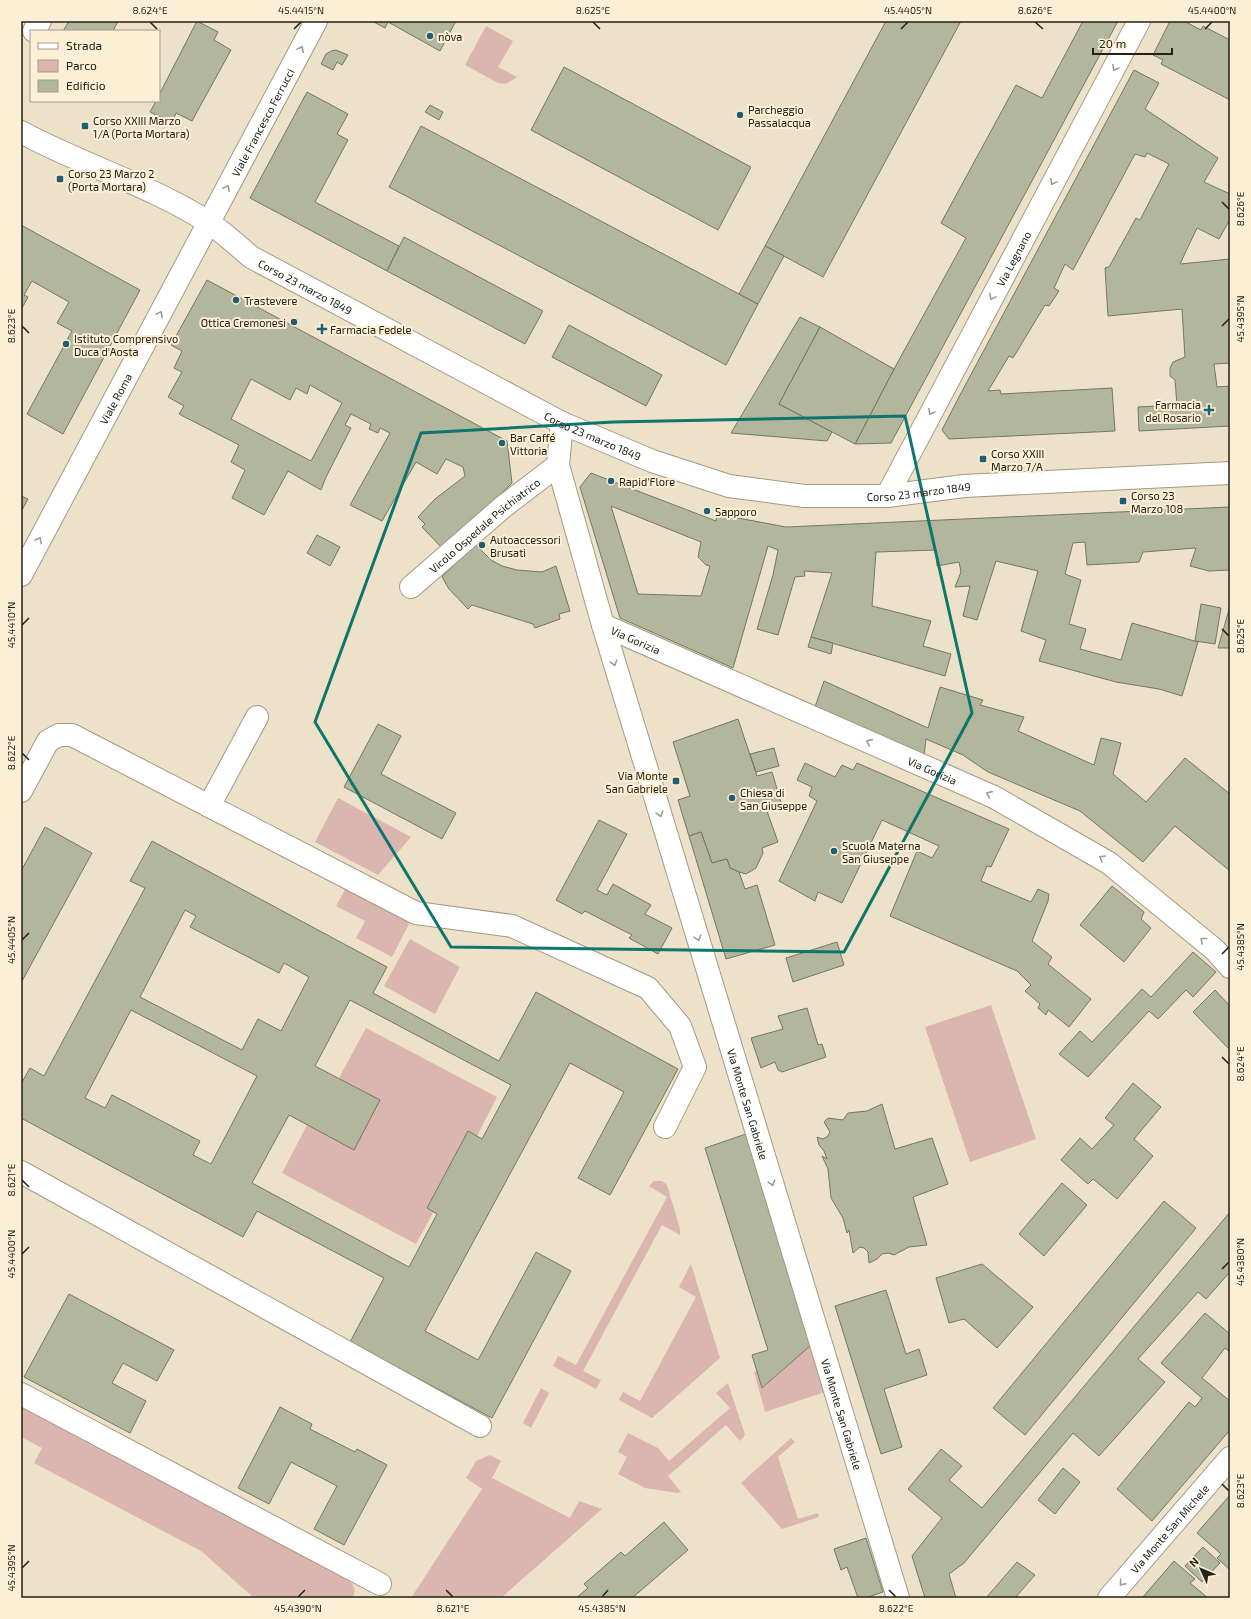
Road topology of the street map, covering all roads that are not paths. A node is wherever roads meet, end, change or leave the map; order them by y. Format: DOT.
graph roads {
  1 [pos="316,21"];
  2 [pos="1140,21"];
  3 [pos="21,132"];
  4 [pos="209,223"];
  5 [pos="562,423"];
  6 [pos="558,465"];
  7 [pos="1230,473"];
  8 [pos="887,496"];
  9 [pos="21,575"];
  10 [pos="411,587"];
  11 [pos="603,625"];
  12 [pos="257,717"];
  13 [pos="21,791"];
  14 [pos="209,806"];
  15 [pos="1230,967"];
  16 [pos="665,1127"];
  17 [pos="21,1172"];
  18 [pos="21,1394"];
  19 [pos="480,1426"];
  20 [pos="1230,1458"];
  21 [pos="380,1584"];
  22 [pos="898,1598"];
  23 [pos="1109,1598"];
  4 -- 1 [label="street, Viale Francesco Ferrucci, one-way"];
  2 -- 8 [label="street, Via Legnano, one-way"];
  3 -- 4 [label="street, Corso 23 marzo 1849"];
  4 -- 5 [label="street, Corso 23 marzo 1849"];
  9 -- 4 [label="street, Viale Roma, one-way"];
  5 -- 6 [label="street, Via Monte San Gabriele"];
  5 -- 8 [label="street, Corso 23 marzo 1849"];
  6 -- 10 [label="street, Vicolo Ospedale Psichiatrico"];
  6 -- 11 [label="street, Via Monte San Gabriele"];
  7 -- 8 [label="street, Corso 23 marzo 1849"];
  15 -- 11 [label="street, Via Gorizia, one-way"];
  11 -- 22 [label="street, Via Monte San Gabriele, one-way"];
  12 -- 14 [label="street"];
  13 -- 14 [label="street"];
  14 -- 16 [label="street"];
  17 -- 19 [label="street"];
  18 -- 21 [label="street"];
  20 -- 23 [label="street, Via Monte San Michele, one-way"];
}
